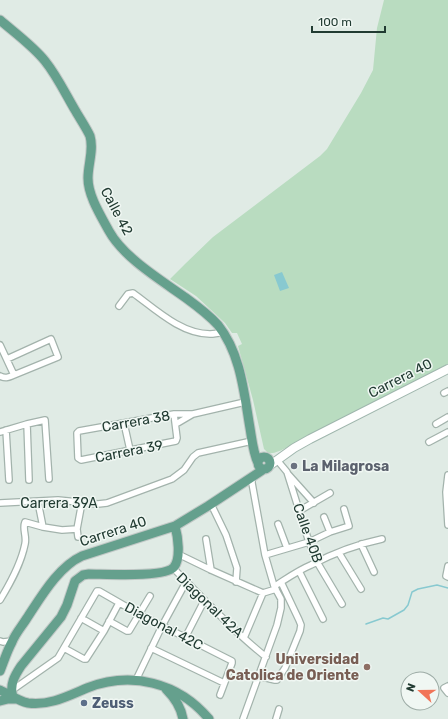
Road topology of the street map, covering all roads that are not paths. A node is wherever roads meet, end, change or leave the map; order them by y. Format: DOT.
graph roads {
  1 [pos="0,20"];
  2 [pos="119,306"];
  3 [pos="223,332"];
  4 [pos="0,345"];
  5 [pos="6,359"];
  6 [pos="448,369"];
  7 [pos="14,374"];
  8 [pos="2,377"];
  9 [pos="245,402"];
  10 [pos="174,414"];
  11 [pos="194,414"];
  12 [pos="448,417"];
  13 [pos="124,423"];
  14 [pos="27,424"];
  15 [pos="176,424"];
  16 [pos="436,424"];
  17 [pos="6,430"];
  18 [pos="0,432"];
  19 [pos="448,432"];
  20 [pos="252,442"];
  21 [pos="429,442"];
  22 [pos="130,450"];
  23 [pos="80,460"];
  24 [pos="265,465"];
  25 [pos="287,472"];
  26 [pos="448,475"];
  27 [pos="49,479"];
  28 [pos="9,480"];
  29 [pos="29,480"];
  30 [pos="447,491"];
  31 [pos="330,493"];
  32 [pos="38,502"];
  33 [pos="82,502"];
  34 [pos="0,503"];
  35 [pos="314,503"];
  36 [pos="211,504"];
  37 [pos="344,509"];
  38 [pos="299,511"];
  39 [pos="448,516"];
  40 [pos="324,517"];
  41 [pos="278,524"];
  42 [pos="448,525"];
  43 [pos="175,526"];
  44 [pos="43,527"];
  45 [pos="77,529"];
  46 [pos="330,532"];
  47 [pos="78,537"];
  48 [pos="206,538"];
  49 [pos="382,539"];
  50 [pos="309,542"];
  51 [pos="360,544"];
  52 [pos="287,548"];
  53 [pos="339,553"];
  54 [pos="178,554"];
  55 [pos="265,556"];
  56 [pos="317,562"];
  57 [pos="448,566"];
  58 [pos="173,568"];
  59 [pos="211,570"];
  60 [pos="299,571"];
  61 [pos="374,572"];
  62 [pos="448,577"];
  63 [pos="186,582"];
  64 [pos="236,582"];
  65 [pos="281,582"];
  66 [pos="275,587"];
  67 [pos="361,589"];
  68 [pos="263,593"];
  69 [pos="150,596"];
  70 [pos="0,600"];
  71 [pos="204,601"];
  72 [pos="119,603"];
  73 [pos="342,604"];
  74 [pos="139,614"];
  75 [pos="81,618"];
  76 [pos="323,619"];
  77 [pos="109,621"];
  78 [pos="162,626"];
  79 [pos="104,631"];
  80 [pos="184,638"];
  81 [pos="244,638"];
  82 [pos="0,641"];
  83 [pos="12,641"];
  84 [pos="64,648"];
  85 [pos="151,648"];
  86 [pos="266,657"];
  87 [pos="0,671"];
  88 [pos="258,676"];
  89 [pos="136,680"];
  90 [pos="224,683"];
  91 [pos="163,687"];
  92 [pos="0,690"];
  93 [pos="14,695"];
  94 [pos="220,695"];
  95 [pos="0,701"];
  96 [pos="279,709"];
  97 [pos="183,719"];
  98 [pos="209,719"];
  99 [pos="243,719"];
  100 [pos="276,719"];
  1 -- 3 [label="main road, Calle 42"];
  2 -- 3 [label="street"];
  3 -- 9 [label="main road, Calle 42"];
  4 -- 5 [label="street"];
  5 -- 7 [label="street"];
  5 -- 7 [label="street"];
  6 -- 24 [label="main road, Carrera 40"];
  7 -- 8 [label="street"];
  9 -- 11 [label="street, Carrera 38"];
  9 -- 20 [label="main road, Calle 42"];
  10 -- 11 [label="street, Carrera 38"];
  10 -- 13 [label="street, Carrera 38"];
  10 -- 15 [label="street"];
  11 -- 15 [label="street, Carrera 38"];
  12 -- 16 [label="street"];
  13 -- 22 [label="street"];
  13 -- 23 [label="street, Carrera 38"];
  14 -- 17 [label="street"];
  14 -- 27 [label="street"];
  14 -- 29 [label="street"];
  15 -- 22 [label="street, Carrera 39"];
  17 -- 18 [label="street"];
  17 -- 28 [label="street"];
  19 -- 21 [label="street"];
  20 -- 24 [label="main road, Calle 42"];
  20 -- 33 [label="street, Carrera 39A"];
  22 -- 23 [label="street, Carrera 39"];
  24 -- 25 [label="street, Calle 40B"];
  24 -- 36 [label="main road, Carrera 40"];
  24 -- 55 [label="street"];
  25 -- 35 [label="street"];
  25 -- 38 [label="street, Calle 40B"];
  26 -- 30 [label="street"];
  30 -- 39 [label="street"];
  31 -- 35 [label="street"];
  32 -- 33 [label="street, Carrera 39A"];
  32 -- 34 [label="street, Carrera 39A"];
  32 -- 44 [label="street"];
  33 -- 45 [label="street"];
  35 -- 38 [label="street"];
  36 -- 43 [label="main road, Carrera 40"];
  36 -- 64 [label="street"];
  37 -- 46 [label="street"];
  38 -- 50 [label="street, Calle 40B"];
  39 -- 42 [label="street"];
  40 -- 46 [label="street"];
  41 -- 52 [label="street"];
  43 -- 54 [label="main road"];
  43 -- 83 [label="main road, Carrera 40"];
  44 -- 45 [label="street"];
  44 -- 70 [label="street"];
  45 -- 47 [label="street"];
  46 -- 50 [label="street"];
  48 -- 59 [label="street"];
  49 -- 51 [label="street"];
  50 -- 52 [label="street"];
  50 -- 56 [label="street, Calle 40B"];
  51 -- 53 [label="street"];
  51 -- 61 [label="street"];
  52 -- 55 [label="street"];
  53 -- 56 [label="street"];
  53 -- 67 [label="street"];
  54 -- 58 [label="main road"];
  54 -- 59 [label="street"];
  55 -- 66 [label="street"];
  56 -- 60 [label="street"];
  56 -- 73 [label="street, Calle 40B"];
  57 -- 62 [label="street"];
  58 -- 63 [label="street, Diagonal 42A"];
  58 -- 93 [label="main road"];
  59 -- 64 [label="street"];
  60 -- 65 [label="street"];
  60 -- 76 [label="street"];
  63 -- 71 [label="street, Diagonal 42A"];
  63 -- 78 [label="street"];
  64 -- 68 [label="street"];
  65 -- 66 [label="street"];
  65 -- 88 [label="street"];
  66 -- 68 [label="street"];
  66 -- 86 [label="street"];
  68 -- 81 [label="street"];
  69 -- 74 [label="street"];
  71 -- 80 [label="street"];
  71 -- 81 [label="street, Diagonal 42A"];
  72 -- 74 [label="street, Diagonal 42C"];
  72 -- 75 [label="street, Diagonal 42C"];
  72 -- 77 [label="street"];
  74 -- 77 [label="street"];
  74 -- 78 [label="street, Diagonal 42C"];
  75 -- 79 [label="street"];
  75 -- 84 [label="street"];
  77 -- 79 [label="street"];
  78 -- 80 [label="street, Diagonal 42C"];
  78 -- 85 [label="street"];
  79 -- 84 [label="street"];
  80 -- 90 [label="street, Diagonal 42C"];
  81 -- 86 [label="street, Diagonal 42A"];
  82 -- 83 [label="street"];
  83 -- 87 [label="main road, Carrera 40"];
  84 -- 93 [label="street"];
  85 -- 89 [label="street"];
  85 -- 90 [label="street"];
  86 -- 88 [label="street"];
  88 -- 99 [label="street"];
  89 -- 91 [label="main road"];
  89 -- 93 [label="main road"];
  90 -- 94 [label="street"];
  91 -- 97 [label="main road"];
  91 -- 98 [label="main road"];
  92 -- 93 [label="main road"];
  93 -- 95 [label="main road"];
  96 -- 100 [label="street"];
}
